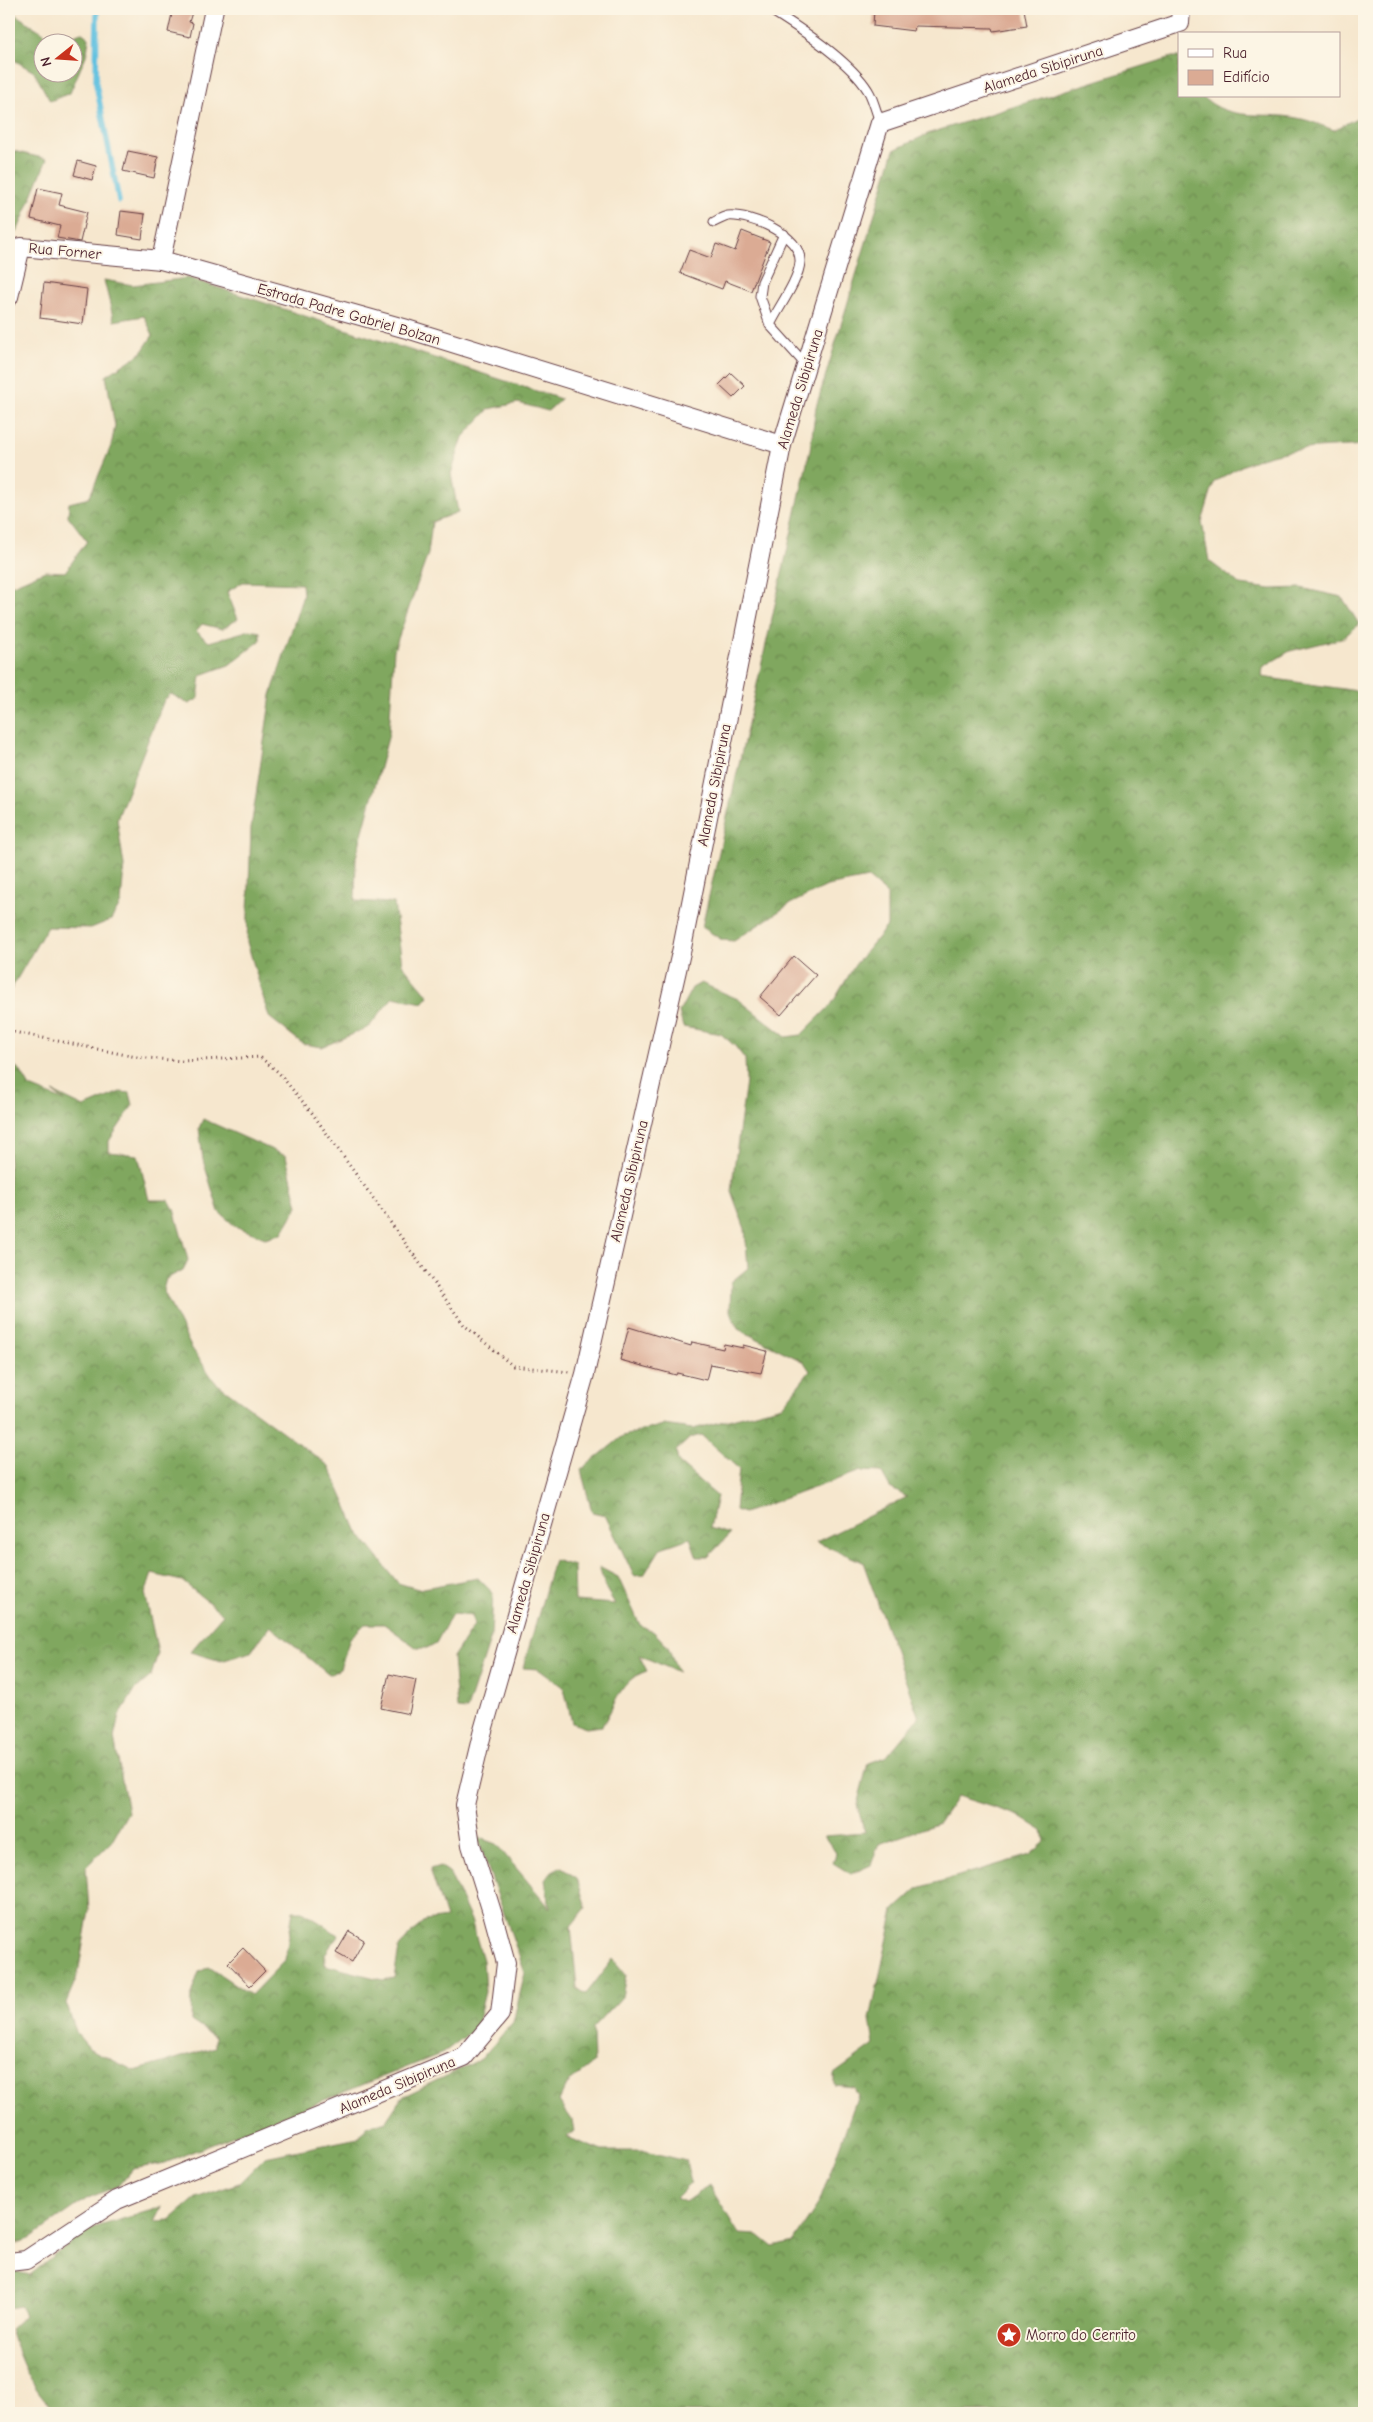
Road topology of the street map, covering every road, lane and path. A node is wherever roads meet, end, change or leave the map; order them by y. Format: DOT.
graph roads {
  1 [pos="214,9"];
  2 [pos="769,9"];
  3 [pos="1181,9"];
  4 [pos="880,123"];
  5 [pos="714,222"];
  6 [pos="784,234"];
  7 [pos="161,260"];
  8 [pos="9,297"];
  9 [pos="770,325"];
  10 [pos="808,366"];
  11 [pos="782,445"];
  12 [pos="9,1031"];
  13 [pos="585,1374"];
  14 [pos="9,2262"];
  1 -- 7 [label="street"];
  2 -- 4 [label="lane"];
  3 -- 4 [label="street, Alameda Sibipiruna"];
  4 -- 10 [label="street, Alameda Sibipiruna"];
  5 -- 6 [label="lane"];
  6 -- 9 [label="lane"];
  6 -- 9 [label="lane"];
  7 -- 8 [label="street, Rua Forner"];
  7 -- 11 [label="street, Estrada Padre Gabriel Bolzan"];
  9 -- 10 [label="lane"];
  10 -- 11 [label="street, Alameda Sibipiruna"];
  11 -- 13 [label="street, Alameda Sibipiruna"];
  12 -- 13 [label="path"];
  13 -- 14 [label="street, Alameda Sibipiruna"];
}
